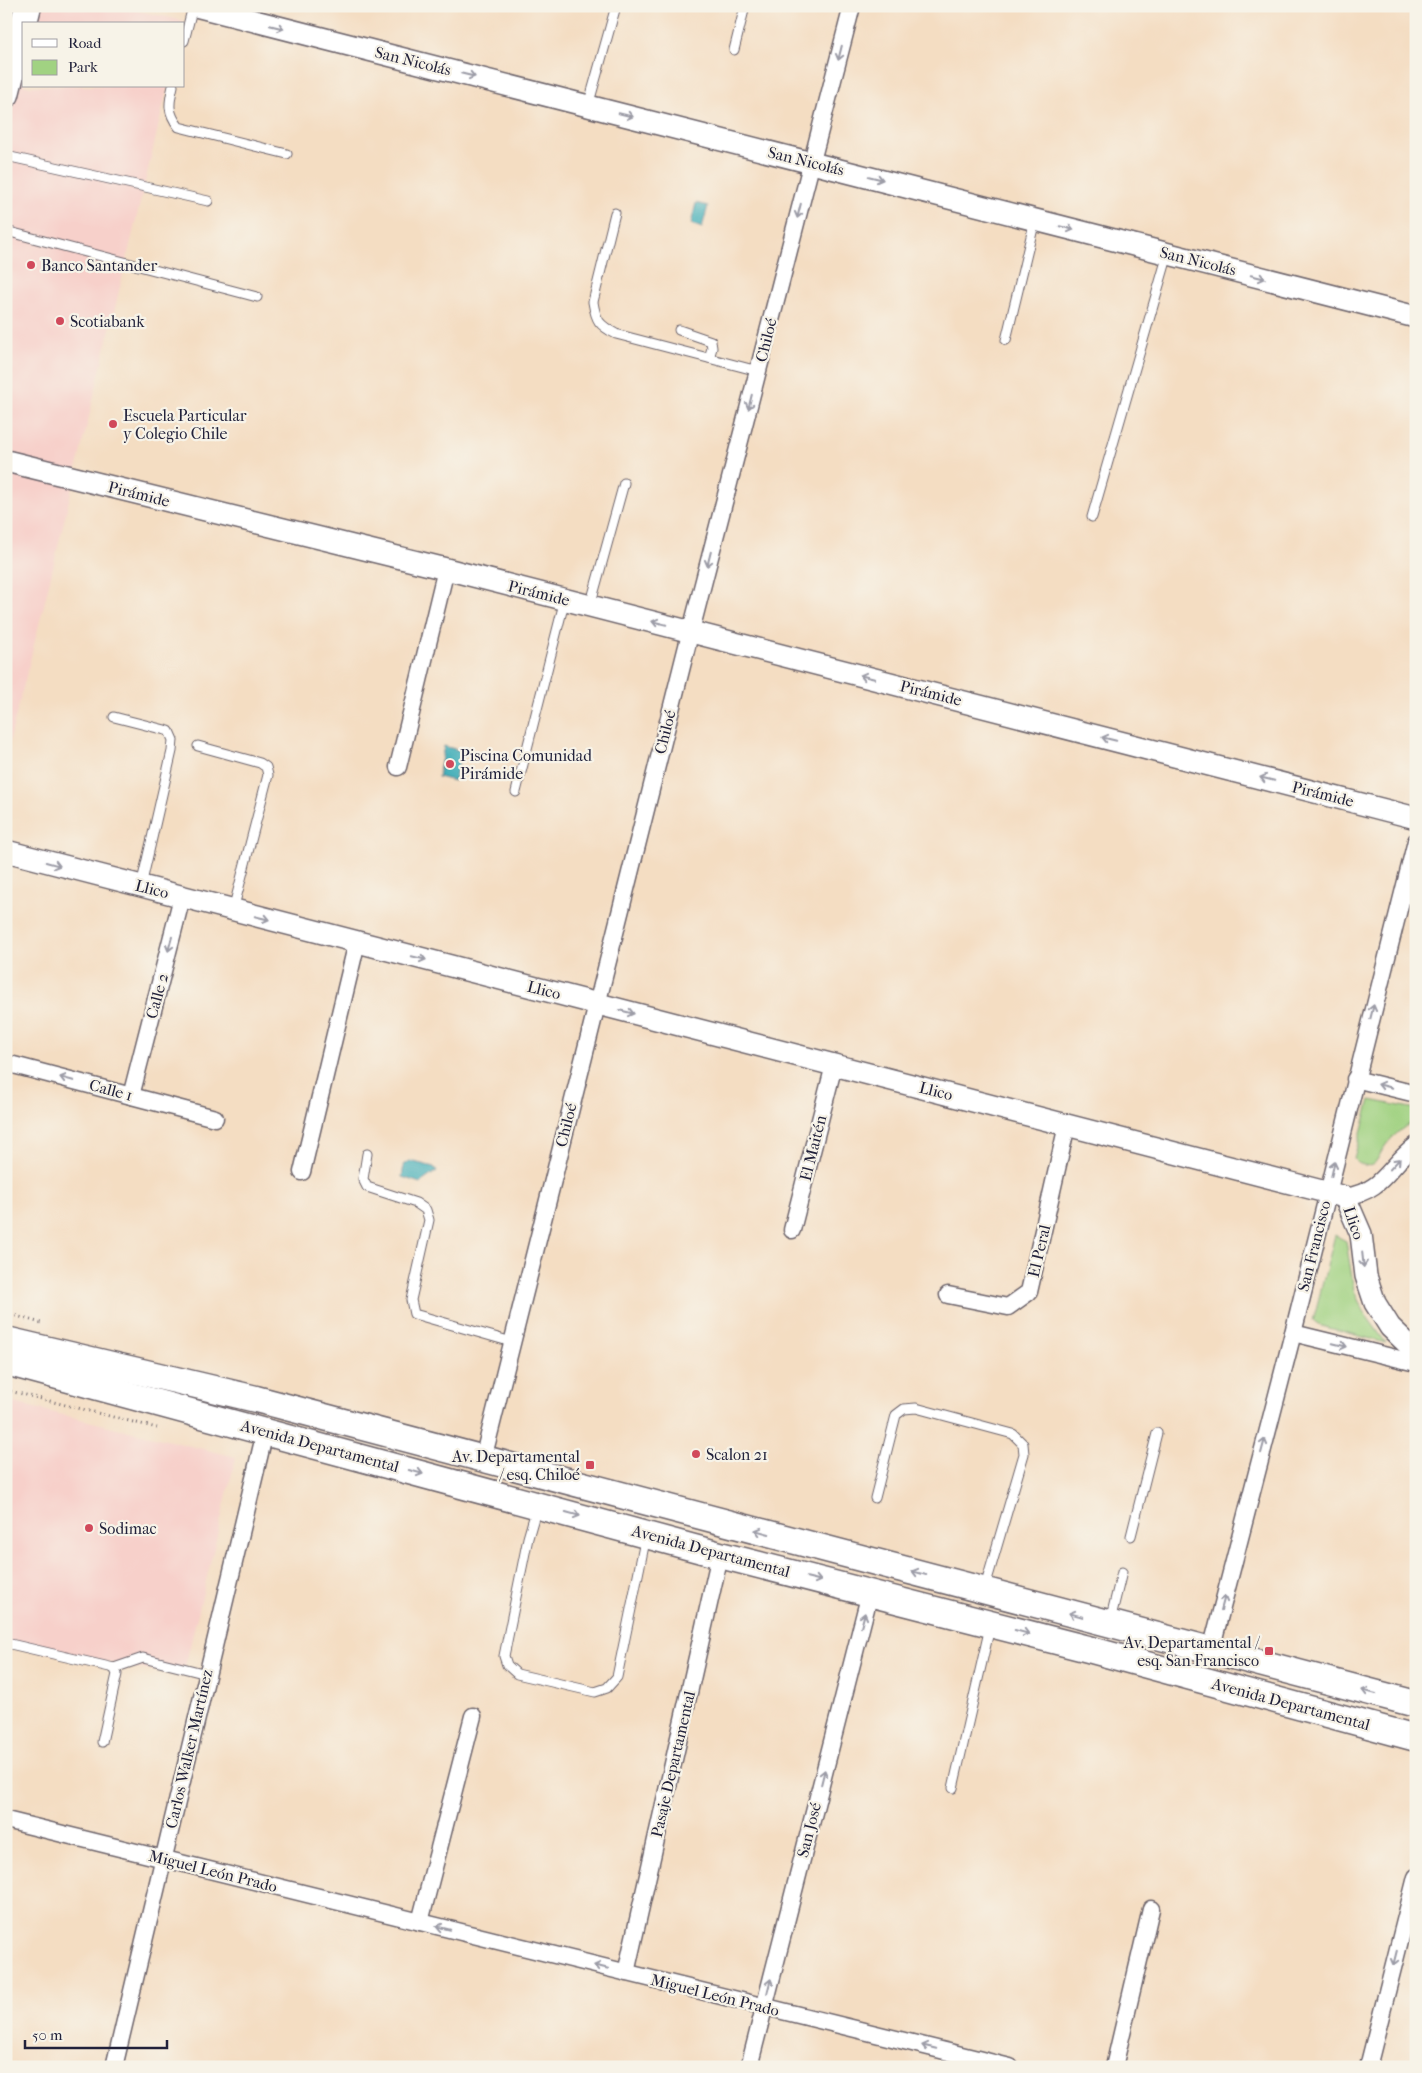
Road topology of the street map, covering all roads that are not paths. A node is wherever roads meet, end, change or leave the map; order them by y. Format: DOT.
graph roads {
  1 [pos="28,6"];
  2 [pos="194,6"];
  3 [pos="616,6"];
  4 [pos="745,6"];
  5 [pos="852,6"];
  6 [pos="24,22"];
  7 [pos="22,30"];
  8 [pos="185,38"];
  9 [pos="734,50"];
  10 [pos="172,88"];
  11 [pos="6,94"];
  12 [pos="588,106"];
  13 [pos="287,154"];
  14 [pos="6,156"];
  15 [pos="812,162"];
  16 [pos="208,201"];
  17 [pos="615,213"];
  18 [pos="1035,219"];
  19 [pos="6,231"];
  20 [pos="1168,254"];
  21 [pos="257,297"];
  22 [pos="1416,317"];
  23 [pos="679,330"];
  24 [pos="1006,340"];
  25 [pos="709,358"];
  26 [pos="758,371"];
  27 [pos="6,461"];
  28 [pos="624,483"];
  29 [pos="1092,517"];
  30 [pos="446,569"];
  31 [pos="565,599"];
  32 [pos="590,606"];
  33 [pos="691,631"];
  34 [pos="114,717"];
  35 [pos="198,746"];
  36 [pos="398,767"];
  37 [pos="516,792"];
  38 [pos="1416,818"];
  39 [pos="1416,841"];
  40 [pos="6,852"];
  41 [pos="141,887"];
  42 [pos="182,897"];
  43 [pos="233,910"];
  44 [pos="357,942"];
  45 [pos="596,1004"];
  46 [pos="6,1063"];
  47 [pos="834,1065"];
  48 [pos="1355,1079"];
  49 [pos="1416,1094"];
  50 [pos="131,1096"];
  51 [pos="215,1118"];
  52 [pos="1067,1125"];
  53 [pos="1416,1145"];
  54 [pos="367,1154"];
  55 [pos="302,1172"];
  56 [pos="1336,1195"];
  57 [pos="792,1230"];
  58 [pos="948,1295"];
  59 [pos="6,1324"];
  60 [pos="1293,1333"];
  61 [pos="6,1340"];
  62 [pos="512,1342"];
  63 [pos="1416,1352"];
  64 [pos="6,1362"];
  65 [pos="1416,1363"];
  66 [pos="6,1379"];
  67 [pos="256,1399"];
  68 [pos="233,1423"];
  69 [pos="264,1432"];
  70 [pos="1157,1433"];
  71 [pos="483,1459"];
  72 [pos="875,1498"];
  73 [pos="538,1505"];
  74 [pos="646,1534"];
  75 [pos="1131,1536"];
  76 [pos="720,1555"];
  77 [pos="1122,1572"];
  78 [pos="984,1590"];
  79 [pos="870,1593"];
  80 [pos="990,1624"];
  81 [pos="1110,1624"];
  82 [pos="6,1643"];
  83 [pos="1210,1650"];
  84 [pos="114,1668"];
  85 [pos="207,1674"];
  86 [pos="1416,1704"];
  87 [pos="474,1716"];
  88 [pos="1416,1738"];
  89 [pos="102,1742"];
  90 [pos="953,1788"];
  91 [pos="6,1820"];
  92 [pos="164,1859"];
  93 [pos="1416,1877"];
  94 [pos="1151,1909"];
  95 [pos="420,1922"];
  96 [pos="626,1973"];
  97 [pos="764,2007"];
  98 [pos="114,2067"];
  99 [pos="748,2067"];
  100 [pos="1010,2067"];
  101 [pos="1114,2067"];
  102 [pos="1368,2067"];
  1 -- 6 [label="main road"];
  2 -- 8 [label="lane"];
  2 -- 12 [label="street, San Nicolás, one-way"];
  3 -- 12 [label="lane"];
  4 -- 9 [label="lane"];
  5 -- 15 [label="street, Chiloé, one-way"];
  7 -- 11 [label="main road"];
  10 -- 13 [label="lane"];
  12 -- 15 [label="street, San Nicolás, one-way"];
  14 -- 16 [label="lane"];
  15 -- 18 [label="street, San Nicolás, one-way"];
  15 -- 26 [label="street, Chiloé, one-way"];
  17 -- 25 [label="lane"];
  18 -- 20 [label="street, San Nicolás, one-way"];
  18 -- 24 [label="lane"];
  19 -- 21 [label="lane"];
  20 -- 22 [label="street, San Nicolás, one-way"];
  20 -- 29 [label="lane"];
  23 -- 25 [label="lane"];
  25 -- 26 [label="lane"];
  26 -- 33 [label="street, Chiloé, one-way"];
  27 -- 30 [label="street, Pirámide"];
  28 -- 32 [label="lane"];
  30 -- 31 [label="street, Pirámide"];
  30 -- 36 [label="street"];
  31 -- 32 [label="street, Pirámide"];
  31 -- 37 [label="lane"];
  33 -- 32 [label="street, Pirámide, one-way"];
  38 -- 33 [label="street, Pirámide, one-way"];
  33 -- 45 [label="street, Chiloé"];
  34 -- 41 [label="lane"];
  35 -- 43 [label="lane"];
  48 -- 39 [label="street, San Francisco, one-way"];
  40 -- 41 [label="street, Llico, one-way"];
  41 -- 42 [label="street, Llico"];
  42 -- 43 [label="street, Llico"];
  42 -- 50 [label="street, Calle 2, one-way"];
  43 -- 44 [label="street, Llico, one-way"];
  44 -- 45 [label="street, Llico, one-way"];
  44 -- 55 [label="street"];
  45 -- 47 [label="street, Llico, one-way"];
  45 -- 62 [label="street, Chiloé"];
  50 -- 46 [label="street, Calle 1, one-way"];
  47 -- 52 [label="street, Llico"];
  47 -- 57 [label="street, El Maitén"];
  49 -- 48 [label="street, one-way"];
  56 -- 48 [label="street, San Francisco, one-way"];
  50 -- 51 [label="street, Calle 1"];
  52 -- 56 [label="street, Llico"];
  52 -- 58 [label="street, El Peral"];
  56 -- 53 [label="street, one-way"];
  54 -- 62 [label="lane"];
  56 -- 60 [label="street, San Francisco"];
  56 -- 63 [label="street, Llico, one-way"];
  59 -- 67 [label="main road"];
  60 -- 65 [label="street, one-way"];
  83 -- 60 [label="street, San Francisco, one-way"];
  61 -- 67 [label="main road, Avenida Departamental"];
  62 -- 71 [label="street, Chiloé"];
  64 -- 68 [label="main road, Avenida Departamental"];
  66 -- 68 [label="main road"];
  67 -- 71 [label="main road, Avenida Departamental"];
  68 -- 69 [label="main road, Avenida Departamental"];
  69 -- 73 [label="main road, Avenida Departamental, one-way"];
  69 -- 85 [label="street, Carlos Walker Martínez"];
  70 -- 75 [label="lane"];
  78 -- 71 [label="main road, Avenida Departamental, one-way"];
  72 -- 78 [label="lane"];
  73 -- 74 [label="main road, Avenida Departamental, one-way"];
  73 -- 74 [label="lane"];
  74 -- 76 [label="main road, Avenida Departamental"];
  76 -- 79 [label="main road, Avenida Departamental, one-way"];
  76 -- 96 [label="street, Pasaje Departamental"];
  77 -- 81 [label="lane"];
  81 -- 78 [label="main road, Avenida Departamental, one-way"];
  79 -- 80 [label="main road, Avenida Departamental"];
  97 -- 79 [label="street, San José, one-way"];
  80 -- 88 [label="main road, Avenida Departamental, one-way"];
  80 -- 90 [label="lane"];
  81 -- 83 [label="main road, Avenida Departamental"];
  82 -- 84 [label="lane"];
  86 -- 83 [label="main road, Avenida Departamental, one-way"];
  84 -- 85 [label="lane"];
  84 -- 89 [label="lane"];
  85 -- 92 [label="street, Carlos Walker Martínez"];
  87 -- 95 [label="street"];
  91 -- 92 [label="street, Miguel León Prado"];
  92 -- 95 [label="street, Miguel León Prado"];
  92 -- 98 [label="street, Carlos Walker Martínez"];
  93 -- 102 [label="street, one-way"];
  94 -- 101 [label="street"];
  96 -- 95 [label="street, Miguel León Prado, one-way"];
  96 -- 97 [label="street, Miguel León Prado"];
  97 -- 99 [label="street, San José"];
  100 -- 97 [label="street, Miguel León Prado, one-way"];
}
